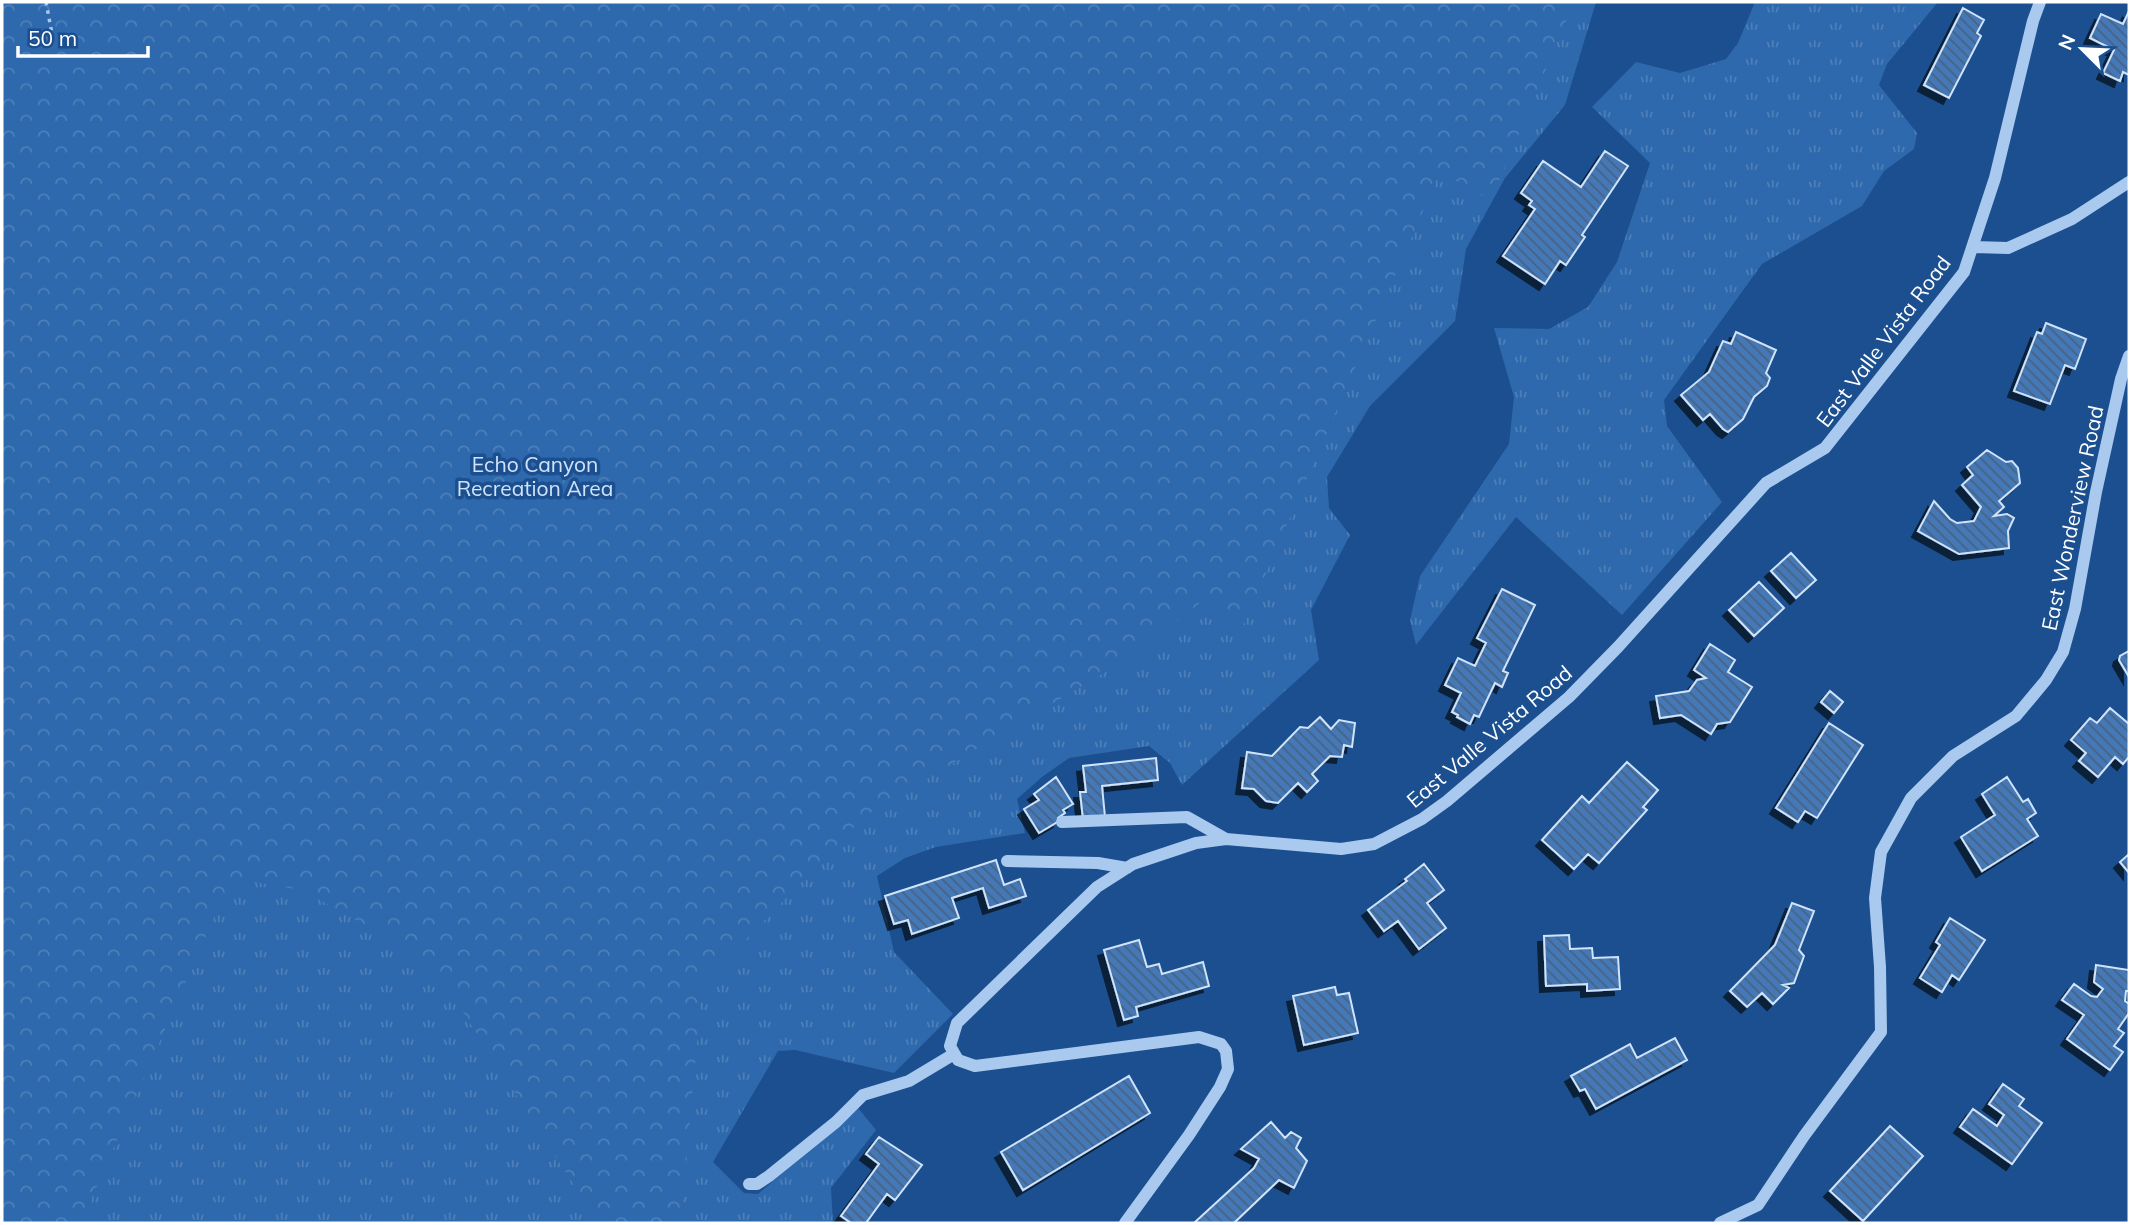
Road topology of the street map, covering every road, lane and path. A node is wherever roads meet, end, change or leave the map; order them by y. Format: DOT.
graph roads {
  1 [pos="46,2"];
  2 [pos="2040,2"];
  3 [pos="52,34"];
  4 [pos="2129,181"];
  5 [pos="1974,247"];
  6 [pos="2129,356"];
  7 [pos="1062,822"];
  8 [pos="1226,839"];
  9 [pos="1007,861"];
  10 [pos="1127,868"];
  11 [pos="954,1054"];
  12 [pos="749,1184"];
  13 [pos="1125,1223"];
  14 [pos="1720,1223"];
  1 -- 3 [label="path"];
  2 -- 5 [label="street, East Valle Vista Road"];
  4 -- 5 [label="street"];
  5 -- 8 [label="street, East Valle Vista Road"];
  6 -- 14 [label="street, East Wonderview Road"];
  7 -- 8 [label="street"];
  8 -- 10 [label="street, East Valle Vista Road"];
  9 -- 10 [label="street"];
  10 -- 11 [label="street, East Valle Vista Road"];
  11 -- 12 [label="street"];
  11 -- 13 [label="street"];
}
